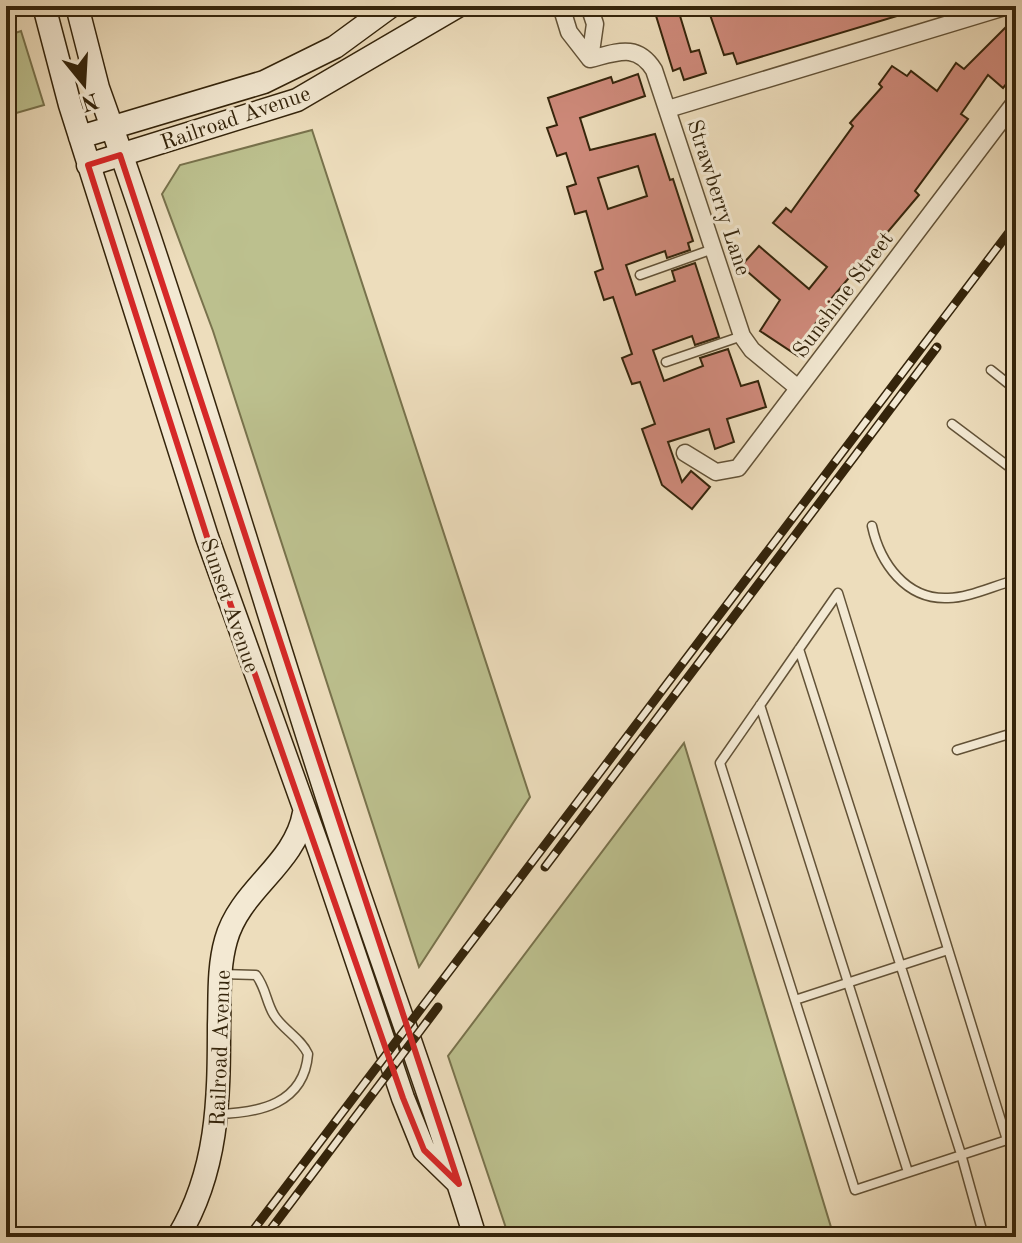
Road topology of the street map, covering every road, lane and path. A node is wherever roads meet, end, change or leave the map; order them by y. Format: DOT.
graph roads {
  1 [pos="44,6"];
  2 [pos="77,6"];
  3 [pos="391,6"];
  4 [pos="458,6"];
  5 [pos="561,6"];
  6 [pos="589,6"];
  7 [pos="1008,6"];
  8 [pos="590,59"];
  9 [pos="1016,101"];
  10 [pos="668,109"];
  11 [pos="111,128"];
  12 [pos="80,137"];
  13 [pos="120,155"];
  14 [pos="88,165"];
  15 [pos="714,249"];
  16 [pos="640,275"];
  17 [pos="742,336"];
  18 [pos="666,362"];
  19 [pos="991,370"];
  20 [pos="798,388"];
  21 [pos="1016,390"];
  22 [pos="952,424"];
  23 [pos="685,453"];
  24 [pos="1016,472"];
  25 [pos="872,526"];
  26 [pos="1016,580"];
  27 [pos="799,649"];
  28 [pos="760,705"];
  29 [pos="1016,732"];
  30 [pos="957,750"];
  31 [pos="304,813"];
  32 [pos="343,844"];
  33 [pos="320,852"];
  34 [pos="274,869"];
  35 [pos="948,950"];
  36 [pos="901,967"];
  37 [pos="220,974"];
  38 [pos="848,984"];
  39 [pos="795,1000"];
  40 [pos="217,1114"];
  41 [pos="961,1154"];
  42 [pos="908,1172"];
  43 [pos="459,1184"];
  44 [pos="178,1237"];
  45 [pos="475,1237"];
  46 [pos="984,1237"];
  1 -- 12 [label="main road, Sunset Avenue"];
  2 -- 11 [label="main road, Sunset Avenue"];
  3 -- 11 [label="main road, Railroad Avenue"];
  4 -- 13 [label="main road, Railroad Avenue"];
  5 -- 8 [label="street"];
  6 -- 8 [label="street"];
  7 -- 10 [label="street"];
  8 -- 10 [label="street, Strawberry Lane"];
  9 -- 20 [label="street, Sunshine Street"];
  10 -- 15 [label="street, Strawberry Lane"];
  11 -- 12 [label="main road, Railroad Avenue"];
  11 -- 13 [label="main road, Sunset Avenue"];
  12 -- 14 [label="main road, Sunset Avenue"];
  13 -- 14 [label="main road, Railroad Avenue"];
  13 -- 32 [label="main road, Sunset Avenue"];
  14 -- 31 [label="main road, Sunset Avenue"];
  15 -- 16 [label="lane"];
  15 -- 17 [label="street, Strawberry Lane"];
  17 -- 18 [label="lane"];
  17 -- 20 [label="street, Strawberry Lane"];
  19 -- 21 [label="lane"];
  20 -- 23 [label="street, Sunshine Street"];
  22 -- 24 [label="lane"];
  25 -- 26 [label="lane"];
  27 -- 28 [label="lane"];
  27 -- 35 [label="lane"];
  27 -- 36 [label="lane"];
  28 -- 38 [label="lane"];
  28 -- 39 [label="lane"];
  29 -- 30 [label="lane"];
  31 -- 33 [label="main road, Sunset Avenue"];
  31 -- 34 [label="main road, Railroad Avenue"];
  32 -- 33 [label="main road, Railroad Avenue"];
  32 -- 43 [label="main road, Sunset Avenue"];
  33 -- 34 [label="main road, Railroad Avenue"];
  33 -- 43 [label="main road, Sunset Avenue"];
  34 -- 37 [label="main road, Railroad Avenue"];
  35 -- 36 [label="lane"];
  35 -- 41 [label="lane"];
  36 -- 38 [label="lane"];
  36 -- 41 [label="lane"];
  37 -- 40 [label="main road, Railroad Avenue"];
  37 -- 40 [label="lane"];
  38 -- 39 [label="lane"];
  38 -- 42 [label="lane"];
  39 -- 42 [label="lane"];
  40 -- 44 [label="main road, Railroad Avenue"];
  41 -- 42 [label="lane"];
  41 -- 46 [label="lane"];
  43 -- 45 [label="main road, Sunset Avenue"];
}
